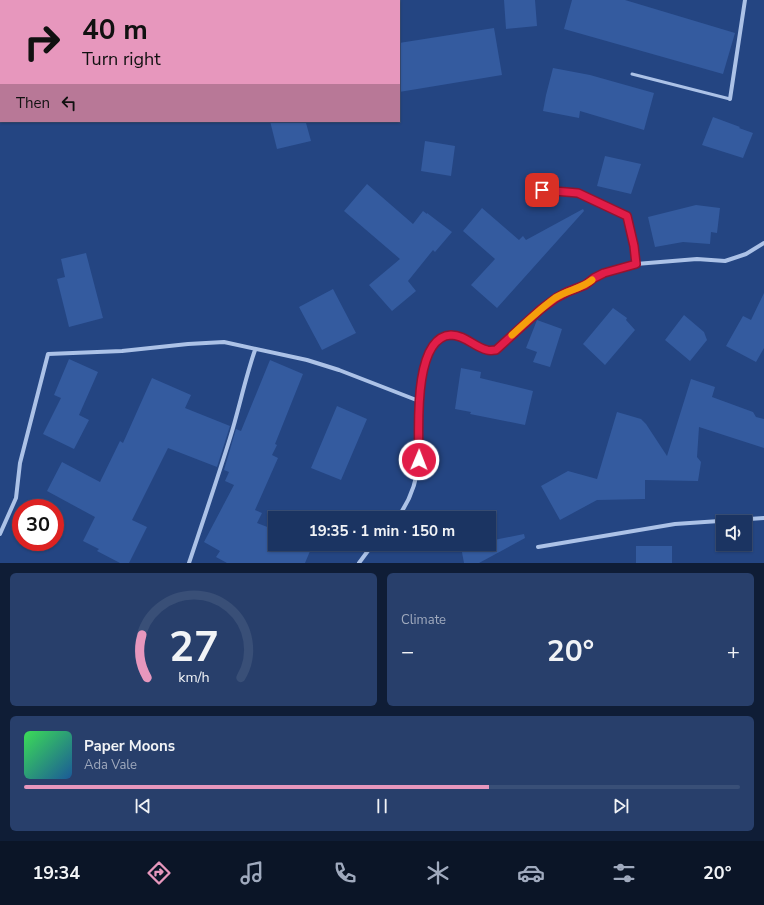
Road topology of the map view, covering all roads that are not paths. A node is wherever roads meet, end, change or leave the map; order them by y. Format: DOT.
graph roads {
  1 [pos="745,0"];
  2 [pos="632,74"];
  3 [pos="730,99"];
  4 [pos="542,190"];
  5 [pos="764,243"];
  6 [pos="636,264"];
  7 [pos="255,350"];
  8 [pos="419,401"];
  9 [pos="402,511"];
  10 [pos="764,518"];
  11 [pos="0,534"];
  12 [pos="538,547"];
  13 [pos="368,551"];
  14 [pos="189,563"];
  15 [pos="359,563"];
  1 -- 3 [label="street"];
  2 -- 3 [label="lane"];
  4 -- 6 [label="lane"];
  5 -- 6 [label="street"];
  6 -- 8 [label="street"];
  7 -- 8 [label="street"];
  7 -- 11 [label="street"];
  7 -- 14 [label="street"];
  8 -- 9 [label="street"];
  10 -- 12 [label="street"];
  13 -- 15 [label="street"];
}
